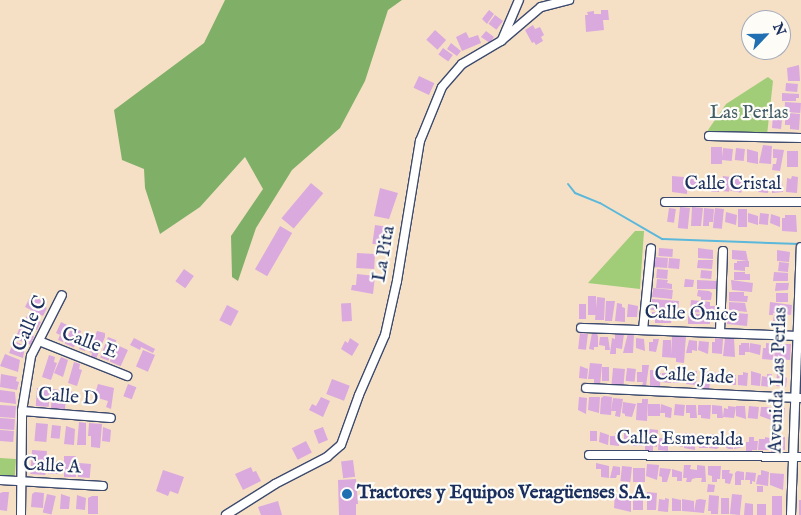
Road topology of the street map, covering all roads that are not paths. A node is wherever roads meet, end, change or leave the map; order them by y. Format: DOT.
graph roads {
  1 [pos="518,0"];
  2 [pos="570,0"];
  3 [pos="501,41"];
  4 [pos="709,136"];
  5 [pos="801,138"];
  6 [pos="664,202"];
  7 [pos="801,202"];
  8 [pos="801,247"];
  9 [pos="651,248"];
  10 [pos="723,251"];
  11 [pos="62,295"];
  12 [pos="581,328"];
  13 [pos="643,330"];
  14 [pos="720,332"];
  15 [pos="799,336"];
  16 [pos="39,341"];
  17 [pos="127,376"];
  18 [pos="586,388"];
  19 [pos="799,398"];
  20 [pos="22,411"];
  21 [pos="111,418"];
  22 [pos="589,455"];
  23 [pos="792,457"];
  24 [pos="801,457"];
  25 [pos="0,480"];
  26 [pos="21,481"];
  27 [pos="103,486"];
  28 [pos="21,515"];
  29 [pos="226,515"];
  30 [pos="791,515"];
  1 -- 3 [label="street"];
  2 -- 3 [label="street, La Pita"];
  3 -- 29 [label="street, La Pita"];
  4 -- 5 [label="street"];
  6 -- 7 [label="street, Calle Cristal"];
  8 -- 15 [label="street, Avenida Las Perlas"];
  9 -- 13 [label="street"];
  10 -- 14 [label="street"];
  11 -- 16 [label="street, Calle C"];
  12 -- 13 [label="street, Calle Ónice"];
  13 -- 14 [label="street, Calle Ónice"];
  14 -- 15 [label="street, Calle Ónice"];
  15 -- 19 [label="street, Avenida Las Perlas"];
  16 -- 17 [label="street, Calle E"];
  16 -- 20 [label="street, Calle C"];
  18 -- 19 [label="street, Calle Jade"];
  19 -- 23 [label="street, Avenida Las Perlas"];
  20 -- 21 [label="street, Calle D"];
  20 -- 26 [label="street, Calle C"];
  22 -- 23 [label="street, Calle Esmeralda"];
  23 -- 24 [label="street, Calle Esmeralda"];
  23 -- 30 [label="street, Avenida Las Perlas"];
  25 -- 26 [label="street, Calle A"];
  26 -- 27 [label="street, Calle A"];
  26 -- 28 [label="street, Calle C"];
}
